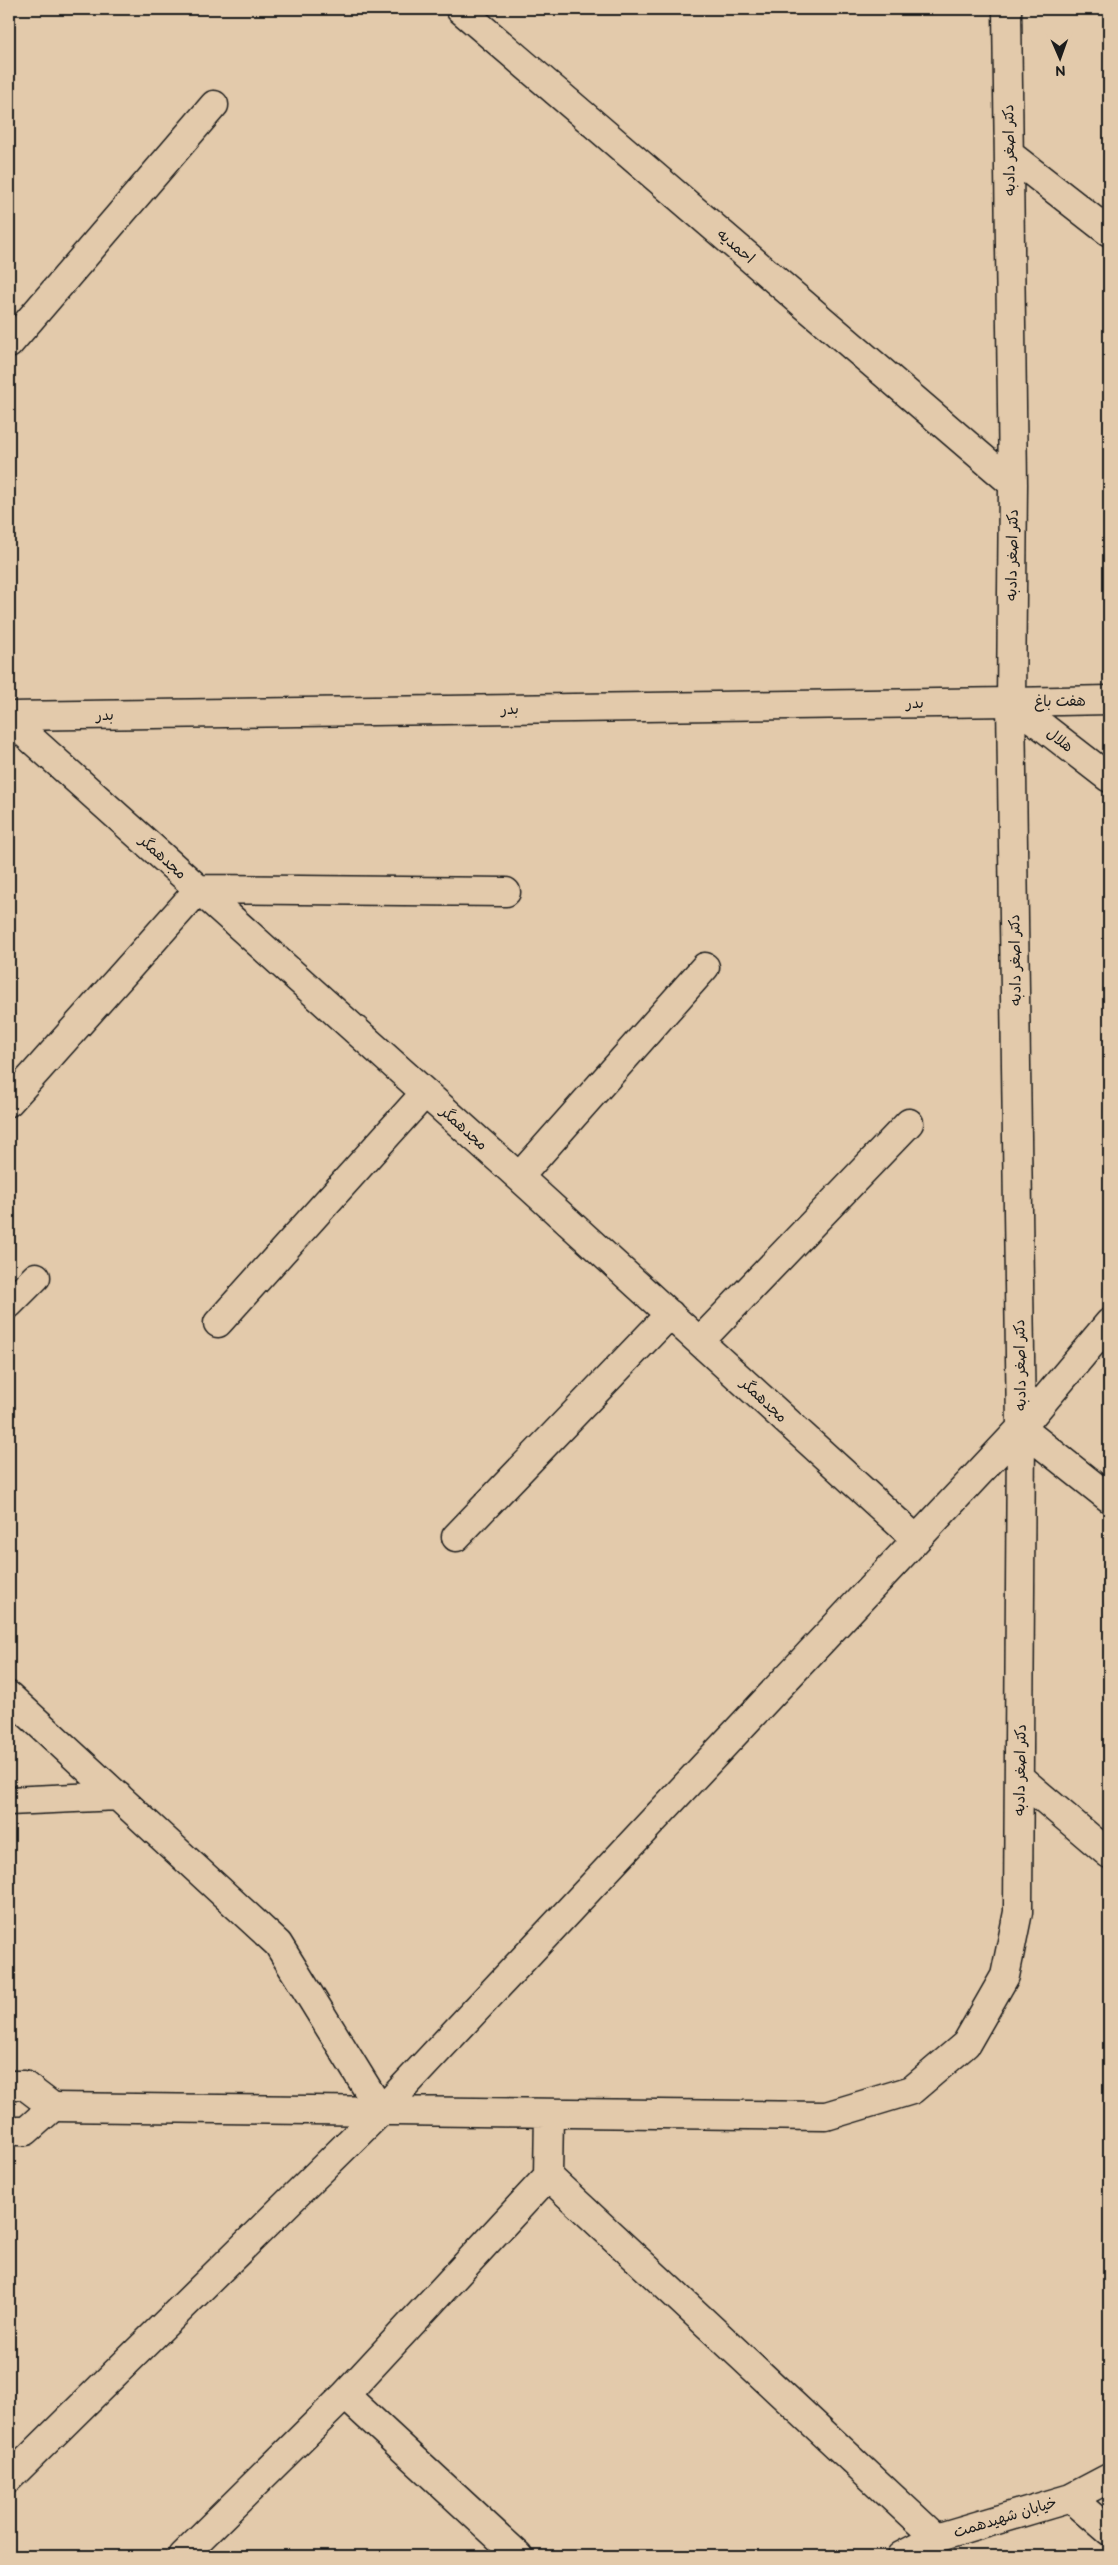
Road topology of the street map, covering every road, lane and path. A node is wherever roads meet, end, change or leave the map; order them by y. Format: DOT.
graph roads {
  1 [pos="460,9"];
  2 [pos="1007,9"];
  3 [pos="214,105"];
  4 [pos="1009,154"];
  5 [pos="1109,232"];
  6 [pos="9,344"];
  7 [pos="1013,484"];
  8 [pos="1109,700"];
  9 [pos="1011,702"];
  10 [pos="9,718"];
  11 [pos="1109,778"];
  12 [pos="199,889"];
  13 [pos="506,892"];
  14 [pos="705,967"];
  15 [pos="425,1092"];
  16 [pos="9,1102"];
  17 [pos="909,1123"];
  18 [pos="520,1178"];
  19 [pos="36,1277"];
  20 [pos="9,1304"];
  21 [pos="670,1314"];
  22 [pos="218,1323"];
  23 [pos="1109,1323"];
  24 [pos="700,1341"];
  25 [pos="1021,1428"];
  26 [pos="1109,1498"];
  27 [pos="456,1537"];
  28 [pos="916,1540"];
  29 [pos="9,1696"];
  30 [pos="1021,1779"];
  31 [pos="118,1796"];
  32 [pos="9,1801"];
  33 [pos="1109,1854"];
  34 [pos="9,2085"];
  35 [pos="53,2108"];
  36 [pos="381,2110"];
  37 [pos="549,2113"];
  38 [pos="9,2131"];
  39 [pos="548,2176"];
  40 [pos="345,2395"];
  41 [pos="9,2478"];
  42 [pos="1109,2478"];
  43 [pos="1071,2498"];
  44 [pos="1109,2531"];
  45 [pos="936,2538"];
  46 [pos="182,2556"];
  47 [pos="519,2556"];
  48 [pos="901,2556"];
  1 -- 7 [label="street, احمدیه"];
  2 -- 4 [label="street, دکتر اصغر دادبه"];
  3 -- 6 [label="street"];
  4 -- 5 [label="street"];
  4 -- 7 [label="street, دکتر اصغر دادبه"];
  7 -- 9 [label="street, دکتر اصغر دادبه"];
  8 -- 9 [label="street, هفت باغ"];
  9 -- 10 [label="street, بدر"];
  9 -- 11 [label="street, هلال"];
  9 -- 25 [label="street, دکتر اصغر دادبه"];
  10 -- 12 [label="street, مجدهمگر"];
  12 -- 13 [label="street"];
  12 -- 15 [label="street, مجدهمگر"];
  12 -- 16 [label="street"];
  14 -- 18 [label="street"];
  15 -- 18 [label="street, مجدهمگر"];
  15 -- 22 [label="street"];
  17 -- 24 [label="street"];
  18 -- 21 [label="street, مجدهمگر"];
  19 -- 20 [label="street"];
  21 -- 24 [label="street, مجدهمگر"];
  21 -- 27 [label="street"];
  23 -- 25 [label="street"];
  24 -- 28 [label="street, مجدهمگر"];
  25 -- 26 [label="street"];
  25 -- 28 [label="street"];
  25 -- 30 [label="street, دکتر اصغر دادبه"];
  28 -- 36 [label="street"];
  29 -- 31 [label="street"];
  30 -- 33 [label="street"];
  30 -- 37 [label="street, دکتر اصغر دادبه"];
  31 -- 32 [label="street"];
  31 -- 36 [label="street"];
  34 -- 35 [label="street"];
  35 -- 36 [label="street, دکتر اصغر دادبه"];
  35 -- 38 [label="street"];
  36 -- 37 [label="street, دکتر اصغر دادبه"];
  36 -- 41 [label="street"];
  37 -- 39 [label="street"];
  39 -- 40 [label="street"];
  39 -- 45 [label="street"];
  40 -- 46 [label="street"];
  40 -- 47 [label="street"];
  42 -- 43 [label="street, خیابان شهیدهمت"];
  43 -- 44 [label="street"];
  43 -- 45 [label="street, خیابان شهیدهمت"];
  45 -- 48 [label="street, خیابان شهیدهمت"];
}
